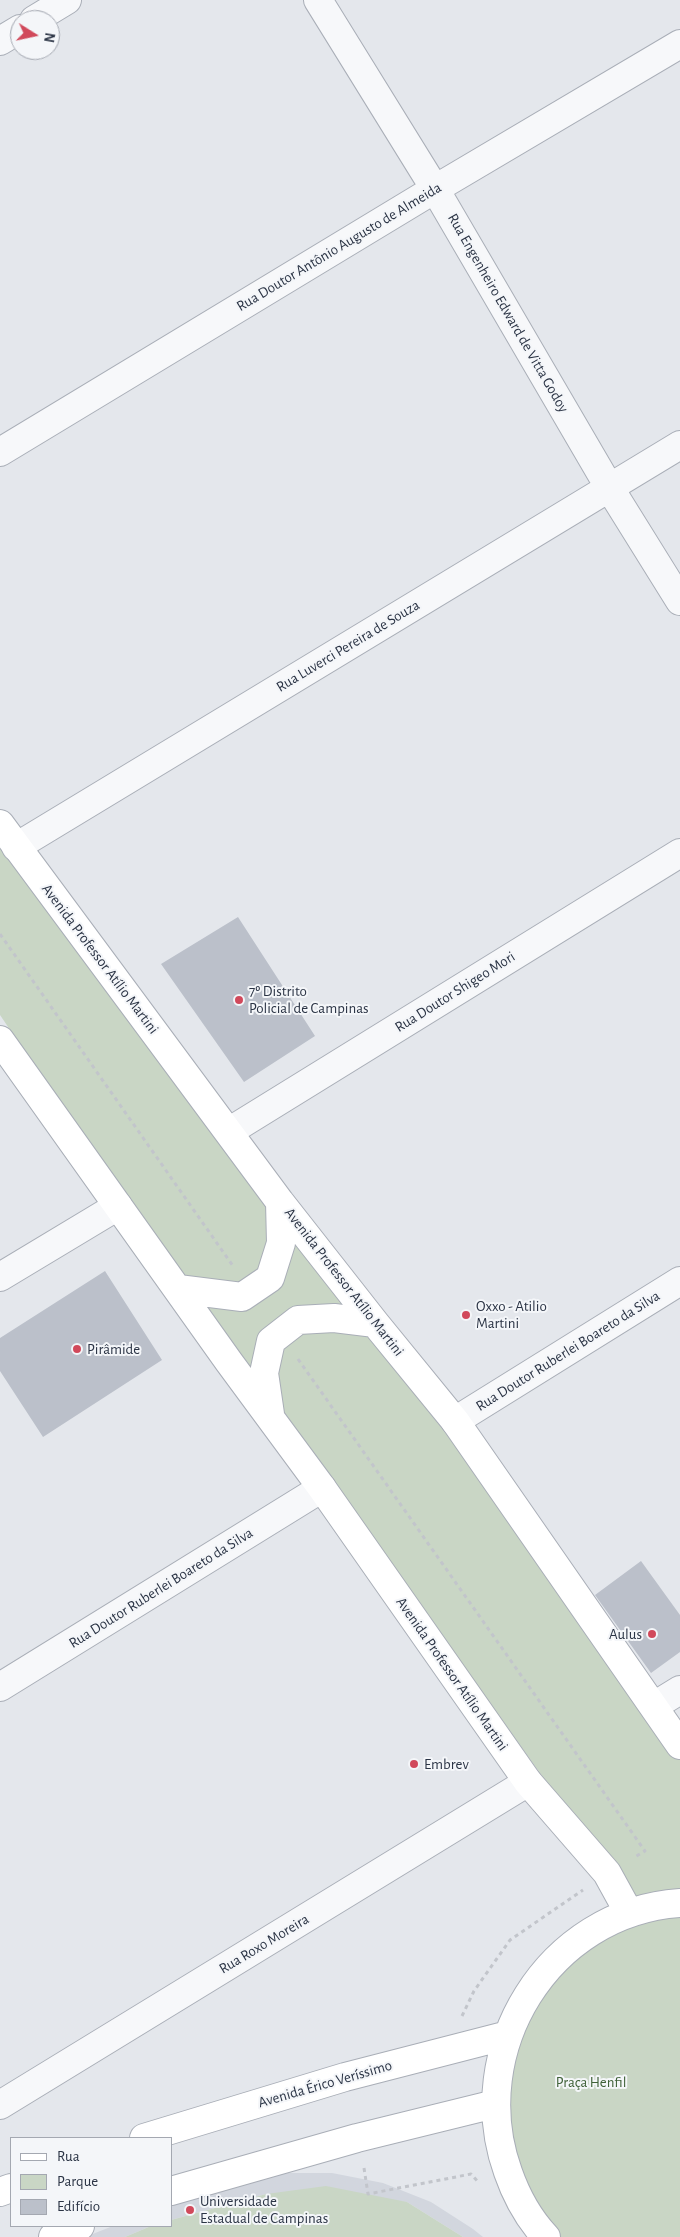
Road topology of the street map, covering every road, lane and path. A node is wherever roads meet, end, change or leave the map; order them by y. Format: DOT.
graph roads {
  1 [pos="67,0"];
  2 [pos="318,0"];
  3 [pos="50,10"];
  4 [pos="680,44"];
  5 [pos="435,188"];
  6 [pos="680,445"];
  7 [pos="0,452"];
  8 [pos="609,487"];
  9 [pos="680,601"];
  10 [pos="0,824"];
  11 [pos="16,847"];
  12 [pos="680,853"];
  13 [pos="0,934"];
  14 [pos="0,1040"];
  15 [pos="230,1131"];
  16 [pos="280,1202"];
  17 [pos="118,1206"];
  18 [pos="0,1277"];
  19 [pos="680,1281"];
  20 [pos="178,1289"];
  21 [pos="251,1291"];
  22 [pos="375,1324"];
  23 [pos="280,1334"];
  24 [pos="271,1416"];
  25 [pos="456,1421"];
  26 [pos="322,1488"];
  27 [pos="0,1688"];
  28 [pos="680,1690"];
  29 [pos="654,1706"];
  30 [pos="680,1746"];
  31 [pos="528,1782"];
  32 [pos="645,1852"];
  33 [pos="680,1903"];
  34 [pos="629,1914"];
  35 [pos="508,2035"];
  36 [pos="496,2104"];
  37 [pos="0,2106"];
  38 [pos="147,2137"];
  39 [pos="172,2191"];
  40 [pos="78,2227"];
  41 [pos="53,2237"];
  42 [pos="546,2237"];
  1 -- 3 [label="street"];
  2 -- 5 [label="street, Rua Engenheiro Edward de Vitta Godoy"];
  4 -- 5 [label="street, Rua Doutor Antônio Augusto de Almeida"];
  5 -- 7 [label="street, Rua Doutor Antônio Augusto de Almeida"];
  5 -- 8 [label="street, Rua Engenheiro Edward de Vitta Godoy"];
  6 -- 8 [label="street, Rua Luverci Pereira de Souza"];
  8 -- 9 [label="street, Rua Engenheiro Edward de Vitta Godoy"];
  8 -- 11 [label="street, Rua Luverci Pereira de Souza"];
  10 -- 11 [label="main road, Avenida Professor Atílio Martini"];
  11 -- 15 [label="main road, Avenida Professor Atílio Martini"];
  12 -- 15 [label="street, Rua Doutor Shigeo Mori"];
  13 -- 21 [label="path"];
  14 -- 17 [label="main road, Avenida Professor Atílio Martini"];
  15 -- 16 [label="main road, Avenida Professor Atílio Martini"];
  16 -- 21 [label="main road"];
  16 -- 22 [label="main road, Avenida Professor Atílio Martini"];
  17 -- 18 [label="street"];
  17 -- 20 [label="main road, Avenida Professor Atílio Martini"];
  19 -- 25 [label="street, Rua Doutor Ruberlei Boareto da Silva"];
  20 -- 21 [label="main road"];
  20 -- 24 [label="main road, Avenida Professor Atílio Martini"];
  22 -- 23 [label="main road"];
  22 -- 25 [label="main road, Avenida Professor Atílio Martini"];
  23 -- 24 [label="main road"];
  23 -- 32 [label="path"];
  24 -- 26 [label="main road, Avenida Professor Atílio Martini"];
  25 -- 29 [label="main road, Avenida Professor Atílio Martini"];
  26 -- 27 [label="street, Rua Doutor Ruberlei Boareto da Silva"];
  26 -- 31 [label="main road, Avenida Professor Atílio Martini"];
  28 -- 29 [label="street"];
  29 -- 30 [label="main road, Avenida Professor Atílio Martini"];
  31 -- 34 [label="main road, Avenida Professor Atílio Martini"];
  31 -- 37 [label="street, Rua Roxo Moreira"];
  33 -- 34 [label="main road"];
  34 -- 35 [label="main road"];
  35 -- 36 [label="main road"];
  35 -- 38 [label="main road, Avenida Érico Veríssimo"];
  36 -- 39 [label="main road"];
  36 -- 42 [label="main road"];
  40 -- 41 [label="main road"];
}
